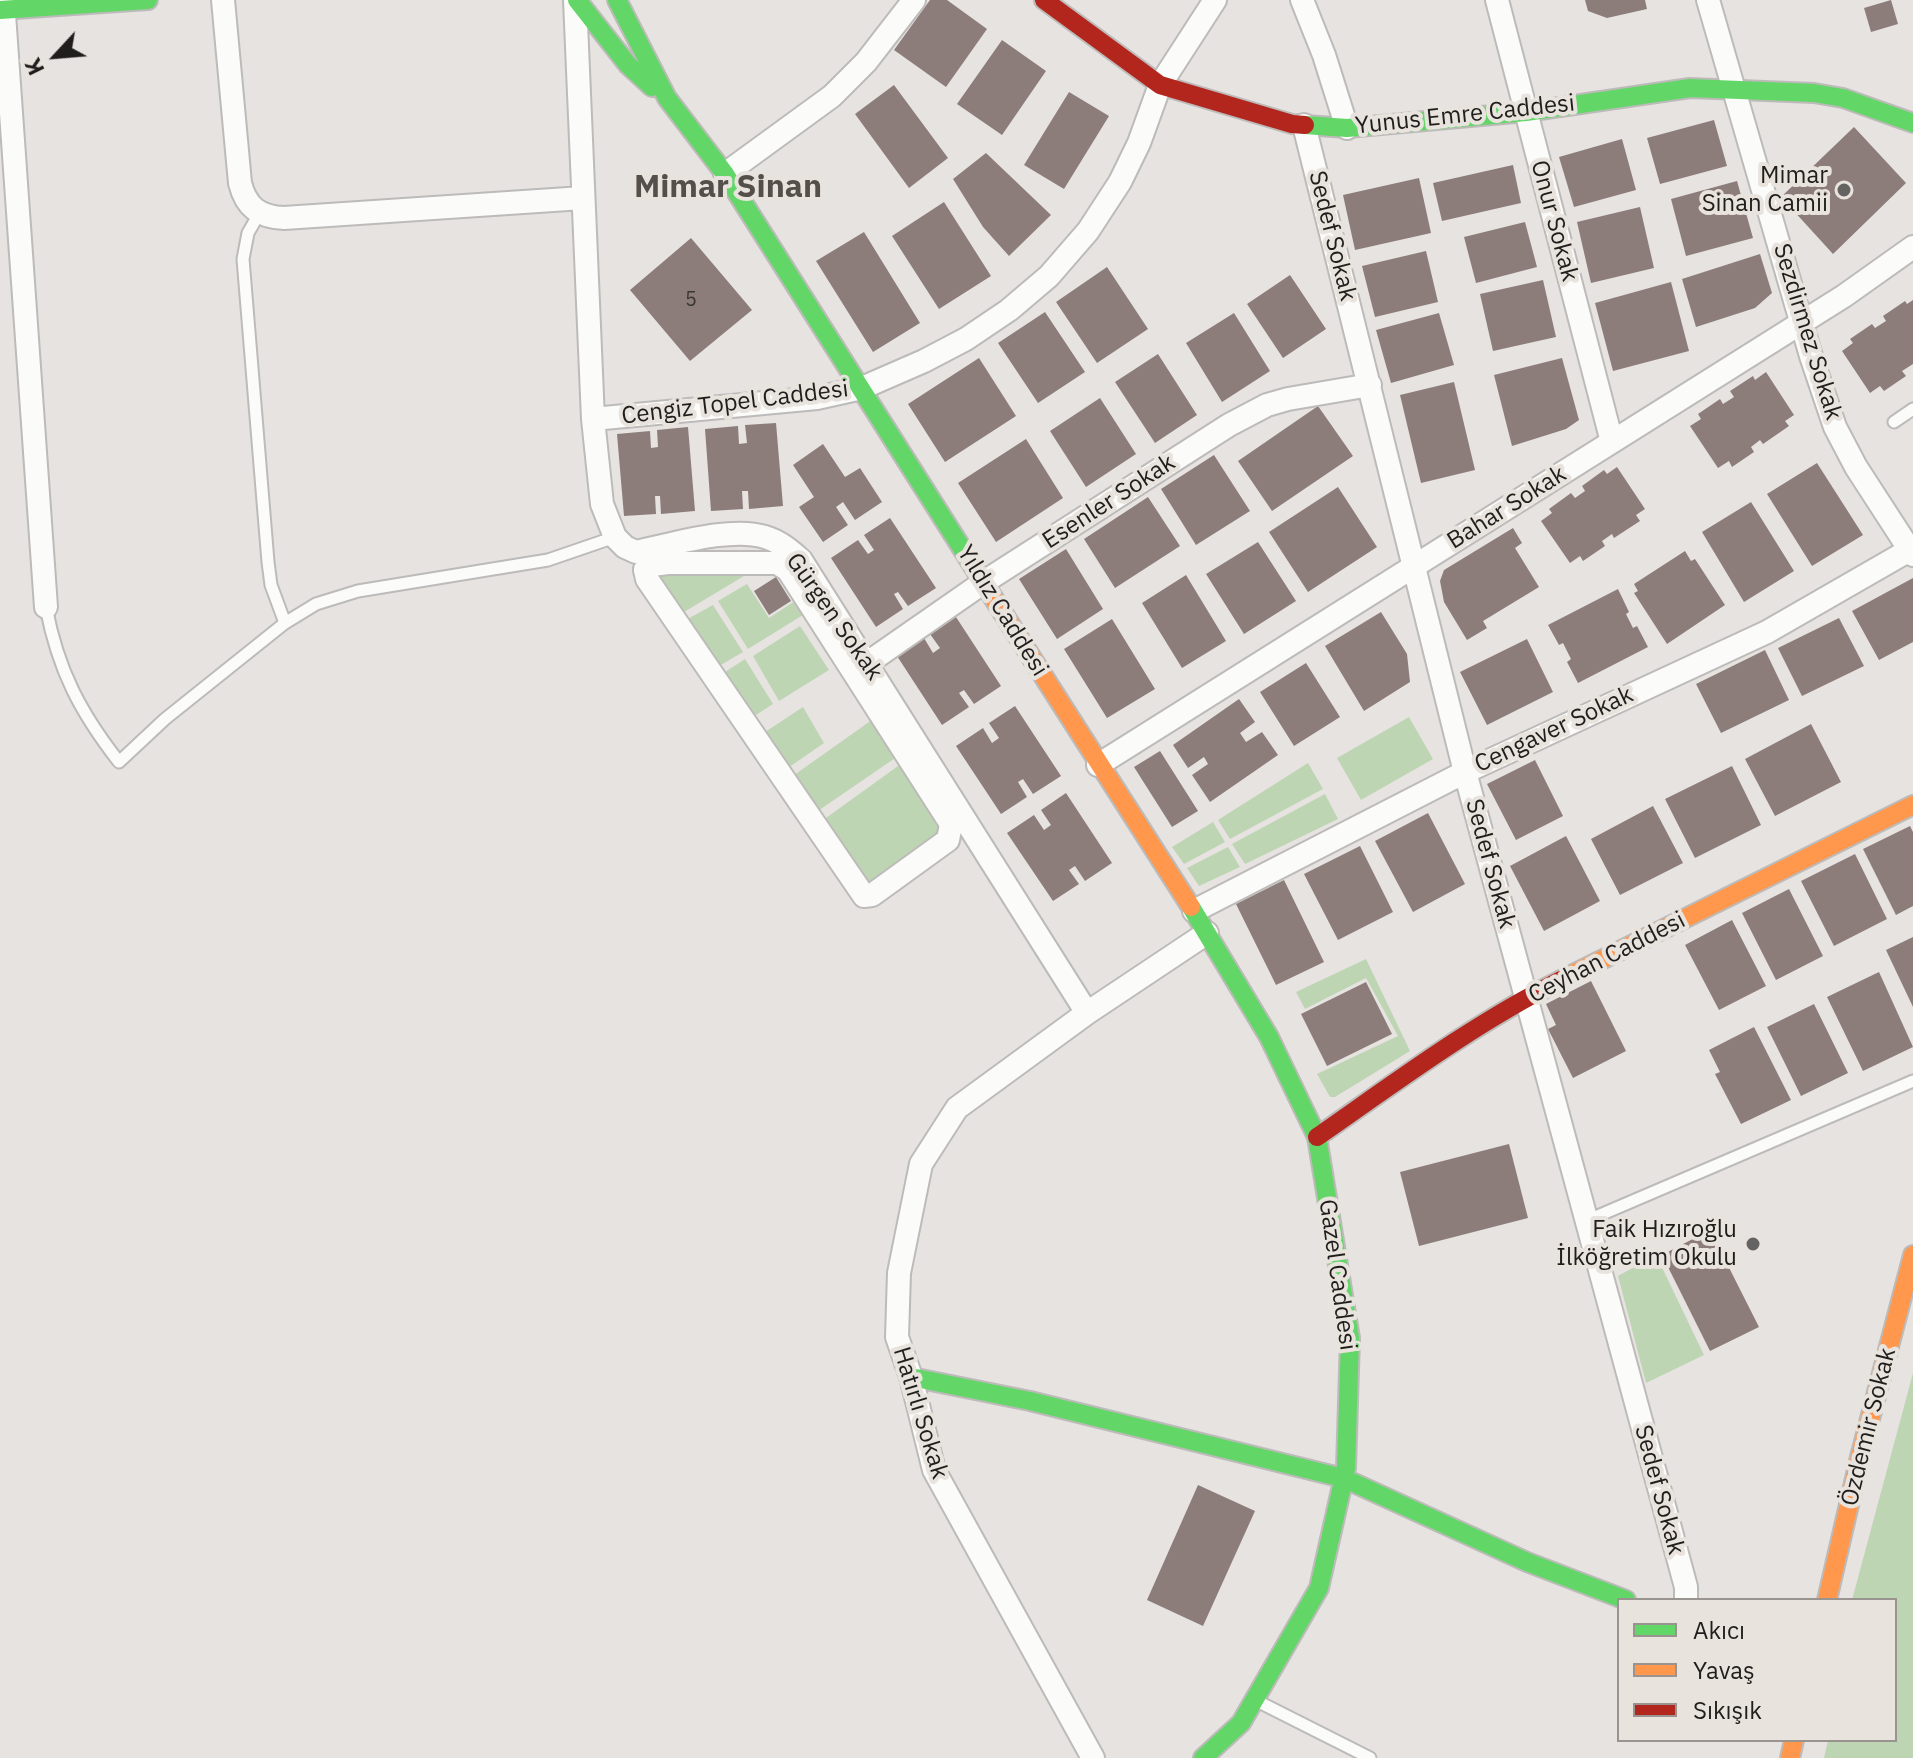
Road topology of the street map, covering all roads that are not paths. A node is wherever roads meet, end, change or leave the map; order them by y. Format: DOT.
graph roads {
  1 [pos="148,0"];
  2 [pos="223,0"];
  3 [pos="576,0"];
  4 [pos="617,0"];
  5 [pos="914,0"];
  6 [pos="1044,0"];
  7 [pos="1215,0"];
  8 [pos="1302,0"];
  9 [pos="1497,0"];
  10 [pos="1708,0"];
  11 [pos="2,7"];
  12 [pos="1160,85"];
  13 [pos="1734,88"];
  14 [pos="667,98"];
  15 [pos="1526,112"];
  16 [pos="1913,123"];
  17 [pos="1304,125"];
  18 [pos="1347,128"];
  19 [pos="725,174"];
  20 [pos="583,198"];
  21 [pos="259,214"];
  22 [pos="1913,247"];
  23 [pos="1803,322"];
  24 [pos="1370,385"];
  25 [pos="862,388"];
  26 [pos="1913,409"];
  27 [pos="593,419"];
  28 [pos="1894,422"];
  29 [pos="1612,442"];
  30 [pos="615,537"];
  31 [pos="1912,551"];
  32 [pos="1415,565"];
  33 [pos="984,582"];
  34 [pos="46,607"];
  35 [pos="285,623"];
  36 [pos="861,667"];
  37 [pos="1098,765"];
  38 [pos="1465,772"];
  39 [pos="1913,805"];
  40 [pos="1194,911"];
  41 [pos="1207,933"];
  42 [pos="1526,998"];
  43 [pos="1087,1013"];
  44 [pos="1913,1081"];
  45 [pos="1317,1137"];
  46 [pos="1586,1221"];
  47 [pos="1913,1255"];
  48 [pos="911,1377"];
  49 [pos="1343,1478"];
  50 [pos="1621,1598"];
  51 [pos="1686,1598"];
  52 [pos="1827,1598"];
  53 [pos="1254,1700"];
  54 [pos="1093,1758"];
  55 [pos="1203,1758"];
  56 [pos="1370,1758"];
  1 -- 11 [label="street"];
  2 -- 21 [label="street"];
  3 -- 14 [label="street, Yıldız Caddesi"];
  3 -- 20 [label="street"];
  4 -- 14 [label="street, Yıldız Caddesi"];
  5 -- 19 [label="street"];
  6 -- 12 [label="street, Yunus Emre Caddesi"];
  7 -- 12 [label="street, Cengiz Topel Caddesi"];
  8 -- 18 [label="street"];
  9 -- 15 [label="street, Onur Sokak"];
  10 -- 13 [label="street, Sezdirmez Sokak"];
  11 -- 34 [label="street"];
  12 -- 17 [label="street, Yunus Emre Caddesi"];
  12 -- 25 [label="street, Cengiz Topel Caddesi"];
  13 -- 15 [label="street, Yunus Emre Caddesi"];
  13 -- 16 [label="street, Yunus Emre Caddesi"];
  13 -- 23 [label="street, Sezdirmez Sokak"];
  14 -- 19 [label="street, Yıldız Caddesi"];
  15 -- 18 [label="street, Yunus Emre Caddesi"];
  15 -- 29 [label="street, Onur Sokak"];
  17 -- 18 [label="street, Yunus Emre Caddesi"];
  17 -- 24 [label="street, Sedef Sokak"];
  19 -- 25 [label="street, Yıldız Caddesi"];
  20 -- 21 [label="street"];
  20 -- 27 [label="street"];
  21 -- 35 [label="lane"];
  22 -- 23 [label="street, Bahar Sokak"];
  23 -- 29 [label="street, Bahar Sokak"];
  23 -- 31 [label="street, Sezdirmez Sokak"];
  24 -- 32 [label="street, Sedef Sokak"];
  24 -- 33 [label="street, Esenler Sokak"];
  25 -- 27 [label="street, Cengiz Topel Caddesi"];
  25 -- 33 [label="street, Yıldız Caddesi"];
  26 -- 28 [label="lane"];
  27 -- 30 [label="street"];
  29 -- 32 [label="street, Bahar Sokak"];
  30 -- 35 [label="lane"];
  30 -- 36 [label="street, Gürgen Sokak"];
  31 -- 38 [label="street, Cengaver Sokak"];
  32 -- 37 [label="street, Bahar Sokak"];
  32 -- 38 [label="street, Sedef Sokak"];
  33 -- 36 [label="street, Esenler Sokak"];
  33 -- 37 [label="street, Yıldız Caddesi"];
  34 -- 35 [label="lane"];
  36 -- 36 [label="street"];
  36 -- 43 [label="street, Gürgen Sokak"];
  37 -- 40 [label="street, Yıldız Caddesi"];
  38 -- 40 [label="street, Cengaver Sokak"];
  38 -- 42 [label="street, Sedef Sokak"];
  39 -- 42 [label="street, Ceyhan Caddesi"];
  40 -- 41 [label="street, Yıldız Caddesi"];
  41 -- 43 [label="street, Hatırlı Sokak"];
  41 -- 45 [label="street, Yıldız Caddesi"];
  42 -- 45 [label="street, Ceyhan Caddesi"];
  42 -- 46 [label="street, Sedef Sokak"];
  43 -- 48 [label="street, Hatırlı Sokak"];
  44 -- 46 [label="lane"];
  45 -- 49 [label="street, Gazel Caddesi"];
  46 -- 51 [label="street, Sedef Sokak"];
  47 -- 52 [label="street, Özdemir Sokak"];
  48 -- 49 [label="street"];
  48 -- 54 [label="street, Hatırlı Sokak"];
  49 -- 50 [label="street"];
  49 -- 53 [label="street, Gazel Caddesi"];
  53 -- 55 [label="street, Gazel Caddesi"];
  53 -- 56 [label="lane"];
}
